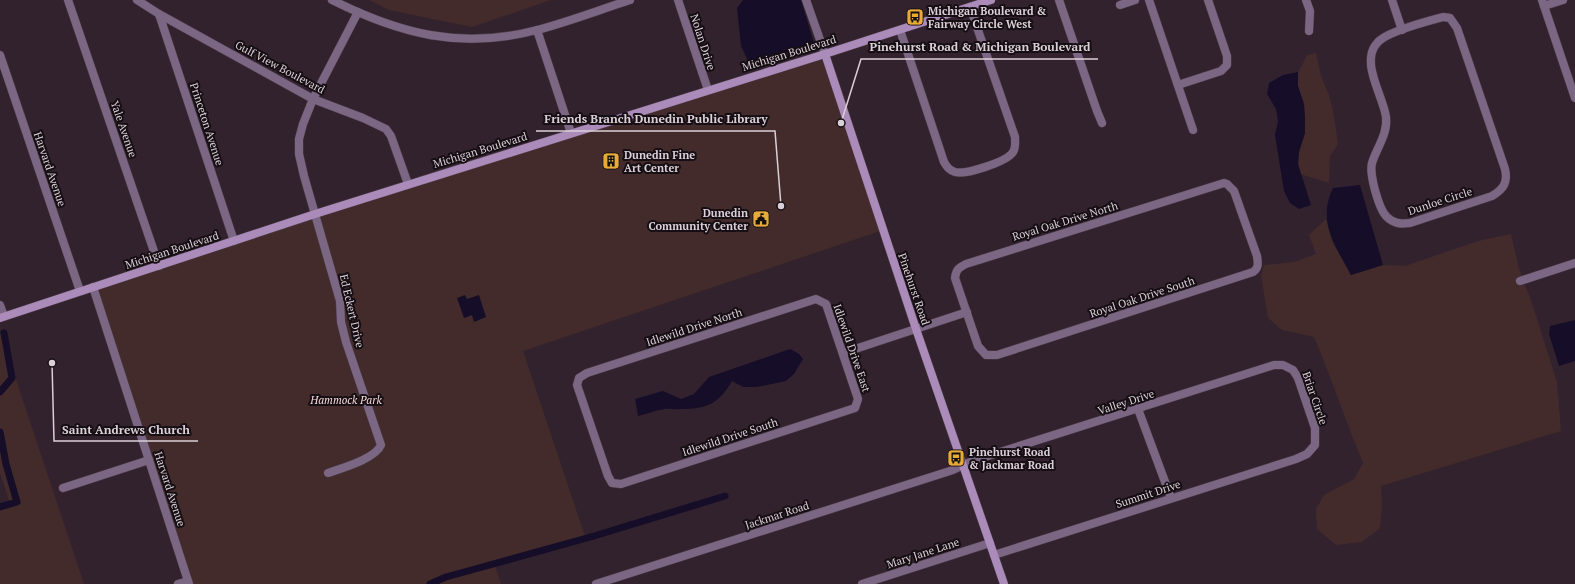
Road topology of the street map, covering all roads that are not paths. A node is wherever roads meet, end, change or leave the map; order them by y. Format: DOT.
graph roads {
  1 [pos="68,0"];
  2 [pos="137,0"];
  3 [pos="332,0"];
  4 [pos="630,0"];
  5 [pos="678,0"];
  6 [pos="806,0"];
  7 [pos="991,0"];
  8 [pos="1059,0"];
  9 [pos="1135,0"];
  10 [pos="1149,0"];
  11 [pos="1208,0"];
  12 [pos="1306,0"];
  13 [pos="1392,0"];
  14 [pos="1562,0"];
  15 [pos="1543,3"];
  16 [pos="1120,5"];
  17 [pos="970,7"];
  18 [pos="358,12"];
  19 [pos="159,14"];
  20 [pos="537,30"];
  21 [pos="900,30"];
  22 [pos="1402,30"];
  23 [pos="1309,31"];
  24 [pos="824,54"];
  25 [pos="0,55"];
  26 [pos="1178,85"];
  27 [pos="1573,88"];
  28 [pos="708,90"];
  29 [pos="313,98"];
  30 [pos="1575,98"];
  31 [pos="1102,122"];
  32 [pos="1193,130"];
  33 [pos="571,133"];
  34 [pos="1224,183"];
  35 [pos="408,184"];
  36 [pos="315,214"];
  37 [pos="234,240"];
  38 [pos="1575,264"];
  39 [pos="159,266"];
  40 [pos="1520,281"];
  41 [pos="93,287"];
  42 [pos="80,291"];
  43 [pos="816,299"];
  44 [pos="0,305"];
  45 [pos="967,312"];
  46 [pos="2,317"];
  47 [pos="916,329"];
  48 [pos="843,353"];
  49 [pos="1294,370"];
  50 [pos="855,408"];
  51 [pos="1138,409"];
  52 [pos="1308,454"];
  53 [pos="149,460"];
  54 [pos="964,466"];
  55 [pos="328,473"];
  56 [pos="612,483"];
  57 [pos="63,488"];
  58 [pos="1171,498"];
  59 [pos="990,543"];
  60 [pos="994,555"];
  61 [pos="189,582"];
  62 [pos="178,584"];
  63 [pos="596,584"];
  64 [pos="862,584"];
  65 [pos="1004,584"];
  1 -- 39 [label="street, Yale Avenue"];
  2 -- 19 [label="street, Gulf View Boulevard"];
  3 -- 18 [label="street"];
  4 -- 20 [label="street"];
  5 -- 28 [label="street, Nolan Drive"];
  6 -- 24 [label="street, Pinehurst Road"];
  7 -- 17 [label="street, Michigan Boulevard"];
  8 -- 31 [label="street"];
  9 -- 16 [label="street"];
  10 -- 26 [label="street"];
  11 -- 26 [label="street"];
  12 -- 23 [label="street"];
  13 -- 22 [label="street"];
  14 -- 15 [label="street"];
  15 -- 27 [label="street"];
  17 -- 21 [label="street, Michigan Boulevard"];
  17 -- 21 [label="street"];
  18 -- 20 [label="street"];
  18 -- 29 [label="street"];
  19 -- 29 [label="street, Gulf View Boulevard"];
  19 -- 37 [label="street, Princeton Avenue"];
  20 -- 33 [label="street"];
  21 -- 24 [label="street, Michigan Boulevard"];
  22 -- 22 [label="street, Dunloe Circle"];
  24 -- 28 [label="street, Michigan Boulevard"];
  24 -- 47 [label="street, Pinehurst Road"];
  25 -- 42 [label="street, Harvard Avenue"];
  26 -- 32 [label="street"];
  27 -- 30 [label="street"];
  28 -- 33 [label="street, Michigan Boulevard"];
  29 -- 35 [label="street, Gulf View Boulevard"];
  29 -- 36 [label="street"];
  33 -- 35 [label="street, Michigan Boulevard"];
  34 -- 45 [label="street, Royal Oak Drive North"];
  34 -- 45 [label="street, Royal Oak Drive South"];
  35 -- 36 [label="street, Michigan Boulevard"];
  36 -- 37 [label="street, Michigan Boulevard"];
  36 -- 55 [label="street, Ed Eckert Drive"];
  37 -- 39 [label="street, Michigan Boulevard"];
  38 -- 40 [label="street"];
  39 -- 41 [label="street, Michigan Boulevard"];
  41 -- 42 [label="street, Michigan Boulevard"];
  41 -- 53 [label="street, Harvard Avenue"];
  42 -- 46 [label="street, Michigan Boulevard"];
  43 -- 48 [label="street, Idlewild Drive East"];
  43 -- 56 [label="street, Idlewild Drive North"];
  44 -- 46 [label="street"];
  45 -- 47 [label="street"];
  47 -- 48 [label="street"];
  47 -- 54 [label="street, Pinehurst Road"];
  48 -- 50 [label="street, Idlewild Drive East"];
  49 -- 51 [label="street, Valley Drive"];
  49 -- 52 [label="street, Briar Circle"];
  50 -- 56 [label="street, Idlewild Drive South"];
  51 -- 54 [label="street, Valley Drive"];
  51 -- 58 [label="street"];
  52 -- 58 [label="street, Summit Drive"];
  53 -- 57 [label="street"];
  53 -- 61 [label="street, Harvard Avenue"];
  54 -- 59 [label="street, Pinehurst Road"];
  54 -- 63 [label="street, Jackmar Road"];
  58 -- 60 [label="street, Summit Drive"];
  59 -- 60 [label="street, Pinehurst Road"];
  59 -- 64 [label="street, Mary Jane Lane"];
  60 -- 65 [label="street, Pinehurst Road"];
  61 -- 62 [label="street"];
}
